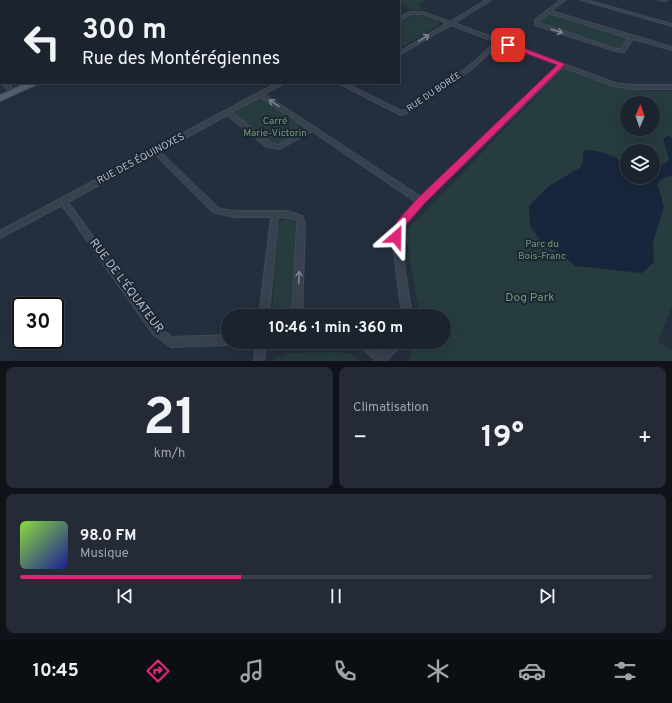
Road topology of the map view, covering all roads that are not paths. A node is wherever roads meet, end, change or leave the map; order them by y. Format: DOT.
graph roads {
  1 [pos="489,0"];
  2 [pos="564,0"];
  3 [pos="583,0"];
  4 [pos="660,0"];
  5 [pos="665,0"];
  6 [pos="549,12"];
  7 [pos="400,20"];
  8 [pos="450,23"];
  9 [pos="672,25"];
  10 [pos="632,37"];
  11 [pos="499,41"];
  12 [pos="672,49"];
  13 [pos="400,53"];
  14 [pos="562,64"];
  15 [pos="29,84"];
  16 [pos="279,84"];
  17 [pos="343,84"];
  18 [pos="672,87"];
  19 [pos="7,88"];
  20 [pos="260,94"];
  21 [pos="0,98"];
  22 [pos="227,112"];
  23 [pos="311,128"];
  24 [pos="155,151"];
  25 [pos="63,201"];
  26 [pos="421,201"];
  27 [pos="275,214"];
  28 [pos="0,235"];
  29 [pos="265,309"];
  30 [pos="297,309"];
  31 [pos="406,309"];
  32 [pos="221,340"];
  33 [pos="260,349"];
  34 [pos="370,349"];
  35 [pos="392,349"];
  36 [pos="382,360"];
  37 [pos="259,361"];
  1 -- 8 [label="street"];
  2 -- 6 [label="street"];
  3 -- 9 [label="street"];
  4 -- 5 [label="street"];
  6 -- 10 [label="street"];
  6 -- 10 [label="street, one-way"];
  7 -- 8 [label="street"];
  8 -- 11 [label="street"];
  13 -- 8 [label="street, one-way"];
  10 -- 12 [label="street"];
  11 -- 14 [label="street"];
  11 -- 17 [label="street, RUE DU BORÉE"];
  14 -- 18 [label="street"];
  14 -- 26 [label="street"];
  15 -- 19 [label="main road"];
  16 -- 20 [label="street, RUE DES ÉQUINOXES"];
  19 -- 21 [label="main road"];
  20 -- 22 [label="street, RUE DES ÉQUINOXES"];
  23 -- 20 [label="street, one-way"];
  22 -- 23 [label="street"];
  22 -- 24 [label="street, RUE DES ÉQUINOXES"];
  23 -- 26 [label="street"];
  24 -- 25 [label="street, RUE DES ÉQUINOXES"];
  24 -- 27 [label="street"];
  25 -- 28 [label="street, RUE DES ÉQUINOXES"];
  25 -- 32 [label="street, RUE DE L'ÉQUATEUR"];
  26 -- 31 [label="street"];
  27 -- 29 [label="street"];
  30 -- 27 [label="street, one-way"];
  33 -- 37 [label="street"];
  34 -- 36 [label="street"];
  35 -- 36 [label="street"];
}
